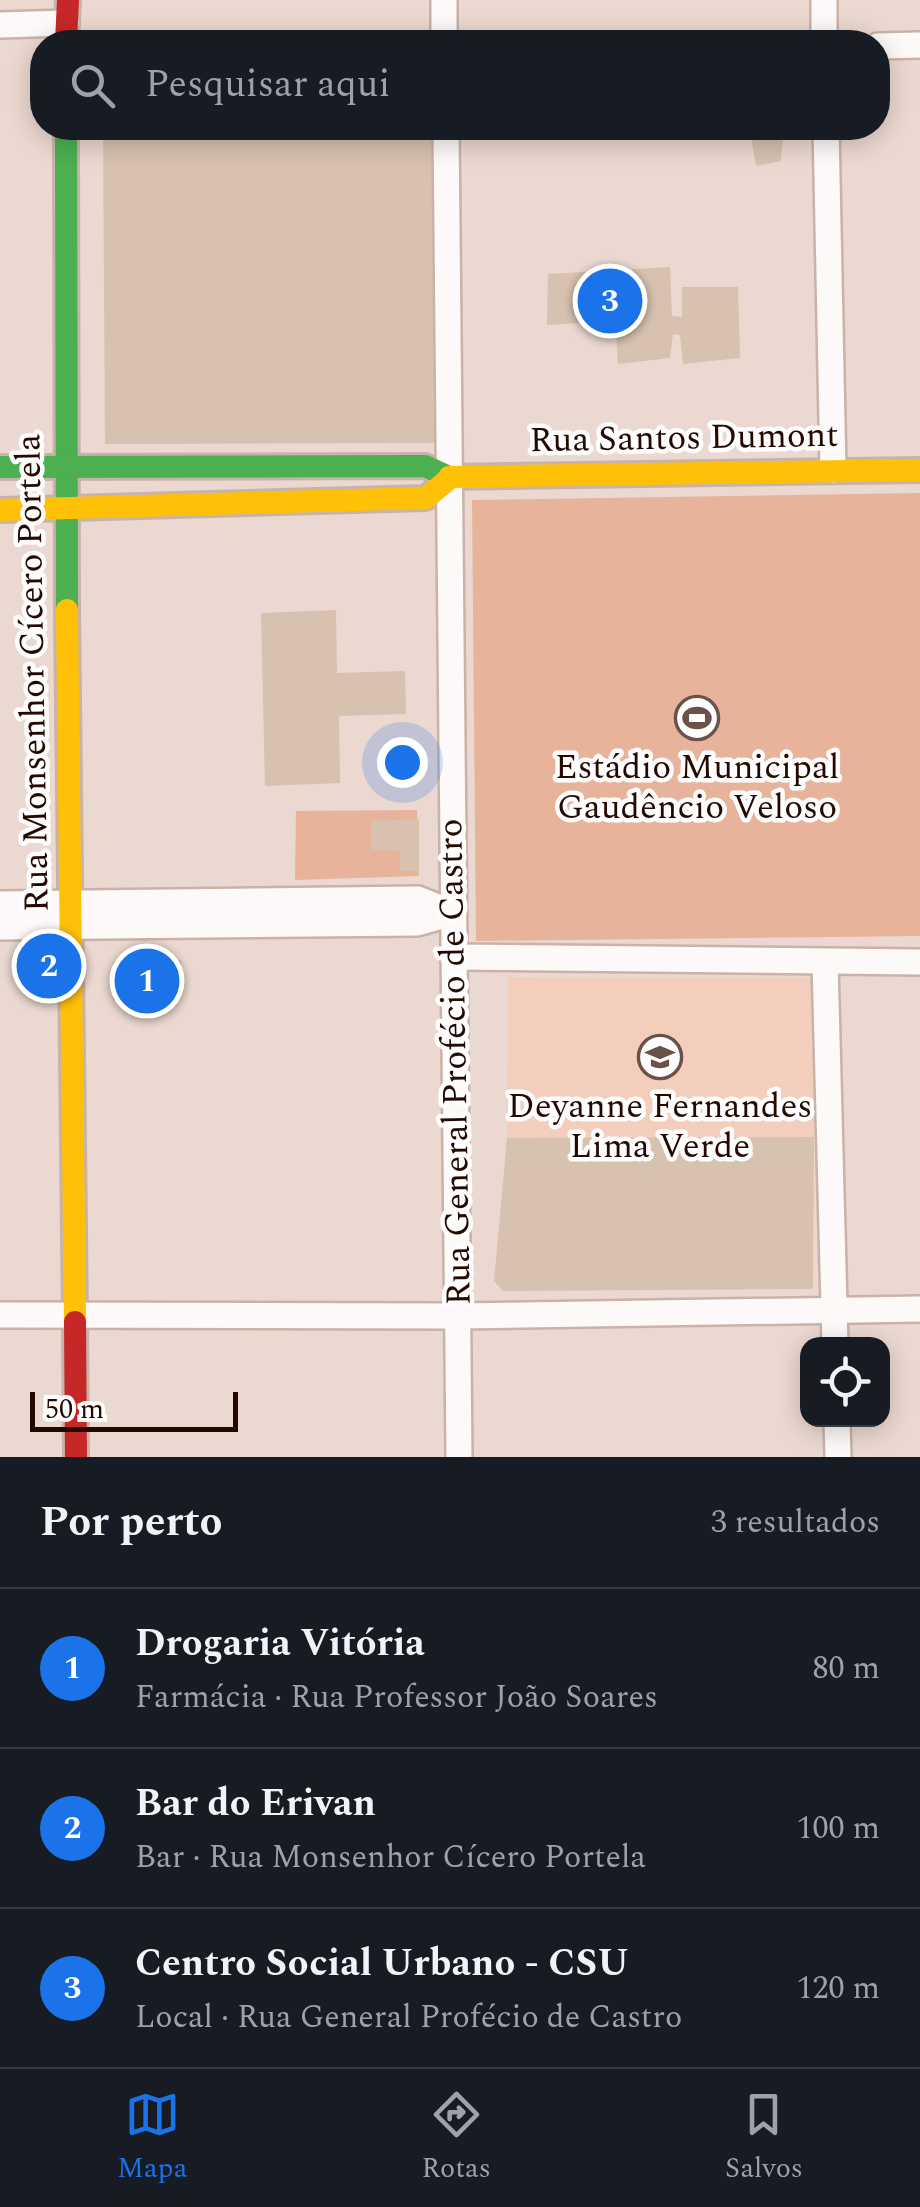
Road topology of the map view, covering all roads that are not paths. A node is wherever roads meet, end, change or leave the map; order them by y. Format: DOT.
graph roads {
  1 [pos="444,0"];
  2 [pos="824,0"];
  3 [pos="67,22"];
  4 [pos="0,25"];
  5 [pos="444,30"];
  6 [pos="824,30"];
  7 [pos="920,45"];
  8 [pos="890,46"];
  9 [pos="66,140"];
  10 [pos="446,140"];
  11 [pos="826,140"];
  12 [pos="66,466"];
  13 [pos="0,467"];
  14 [pos="832,470"];
  15 [pos="920,470"];
  16 [pos="450,478"];
  17 [pos="0,510"];
  18 [pos="66,510"];
  19 [pos="0,904"];
  20 [pos="454,913"];
  21 [pos="71,915"];
  22 [pos="0,927"];
  23 [pos="453,958"];
  24 [pos="825,962"];
  25 [pos="920,962"];
  26 [pos="834,1309"];
  27 [pos="920,1309"];
  28 [pos="74,1313"];
  29 [pos="0,1315"];
  30 [pos="457,1316"];
  31 [pos="836,1337"];
  32 [pos="838,1427"];
  33 [pos="76,1457"];
  34 [pos="459,1457"];
  35 [pos="838,1457"];
  1 -- 5 [label="street"];
  2 -- 6 [label="street"];
  3 -- 4 [label="street"];
  7 -- 8 [label="street"];
  9 -- 12 [label="street, Rua Monsenhor Cícero Portela"];
  10 -- 16 [label="street, Rua General Profécio de Castro"];
  11 -- 14 [label="street"];
  12 -- 13 [label="street"];
  12 -- 16 [label="street"];
  12 -- 18 [label="street, Rua Monsenhor Cícero Portela"];
  14 -- 15 [label="street, Rua Santos Dumont"];
  14 -- 16 [label="street, Rua Santos Dumont"];
  16 -- 18 [label="street"];
  16 -- 20 [label="street, Rua General Profécio de Castro"];
  17 -- 18 [label="street"];
  18 -- 21 [label="street, Rua Monsenhor Cícero Portela"];
  19 -- 21 [label="street"];
  20 -- 21 [label="street"];
  20 -- 23 [label="street, Rua General Profécio de Castro"];
  21 -- 22 [label="street"];
  21 -- 28 [label="street, Rua Monsenhor Cícero Portela"];
  23 -- 24 [label="street"];
  23 -- 30 [label="street, Rua General Profécio de Castro"];
  24 -- 25 [label="street"];
  24 -- 26 [label="street"];
  26 -- 27 [label="street"];
  26 -- 30 [label="street"];
  26 -- 31 [label="street"];
  28 -- 29 [label="street"];
  28 -- 30 [label="street"];
  28 -- 33 [label="street, Rua Monsenhor Cícero Portela"];
  30 -- 34 [label="street, Rua General Profécio de Castro"];
  32 -- 35 [label="street"];
}
